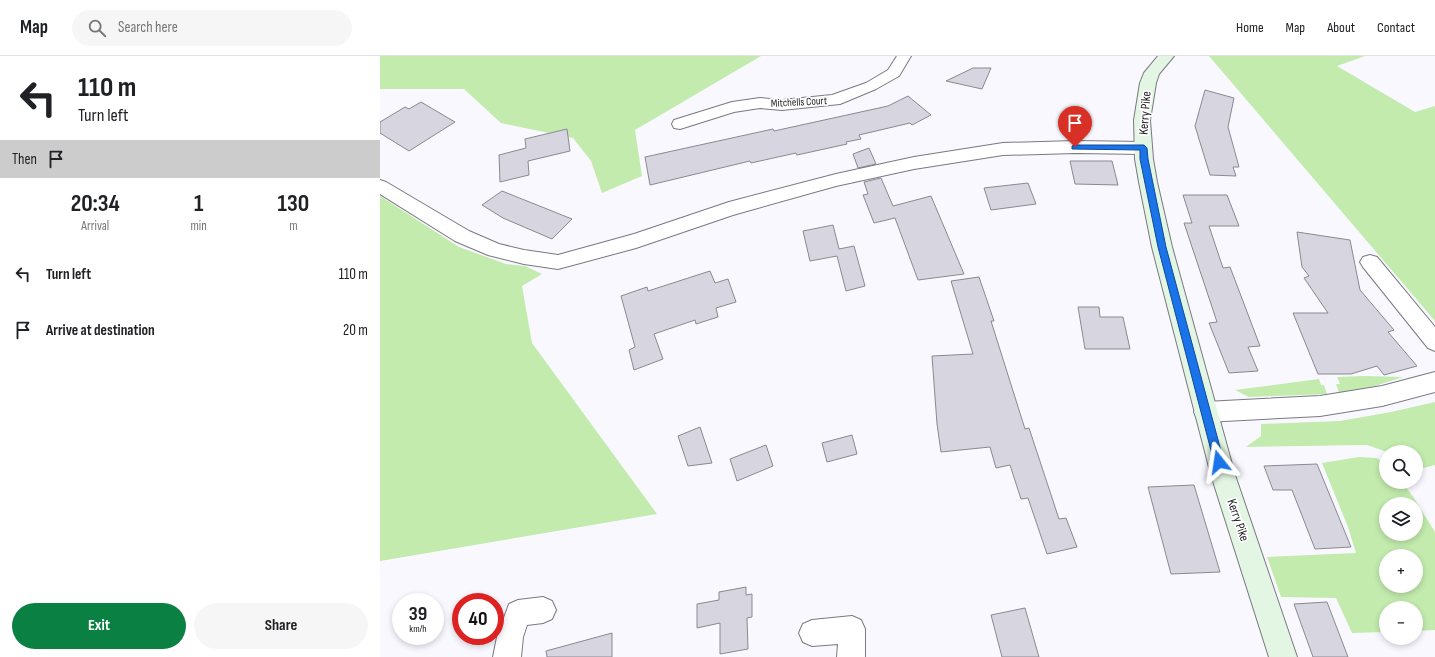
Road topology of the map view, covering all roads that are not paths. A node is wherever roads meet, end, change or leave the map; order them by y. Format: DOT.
graph roads {
  1 [pos="904,56"];
  2 [pos="1164,57"];
  3 [pos="680,124"];
  4 [pos="1144,148"];
  5 [pos="380,186"];
  6 [pos="1370,262"];
  7 [pos="1435,342"];
  8 [pos="1435,382"];
  9 [pos="1206,412"];
  10 [pos="543,610"];
  11 [pos="812,633"];
  12 [pos="507,657"];
  13 [pos="851,657"];
  14 [pos="1283,657"];
  1 -- 3 [label="street, Mitchells Court"];
  2 -- 4 [label="street, Kerry Pike"];
  4 -- 5 [label="street"];
  4 -- 9 [label="street, Kerry Pike"];
  6 -- 7 [label="street"];
  8 -- 9 [label="street"];
  9 -- 14 [label="street, Kerry Pike"];
  10 -- 12 [label="street"];
  11 -- 13 [label="street"];
}
